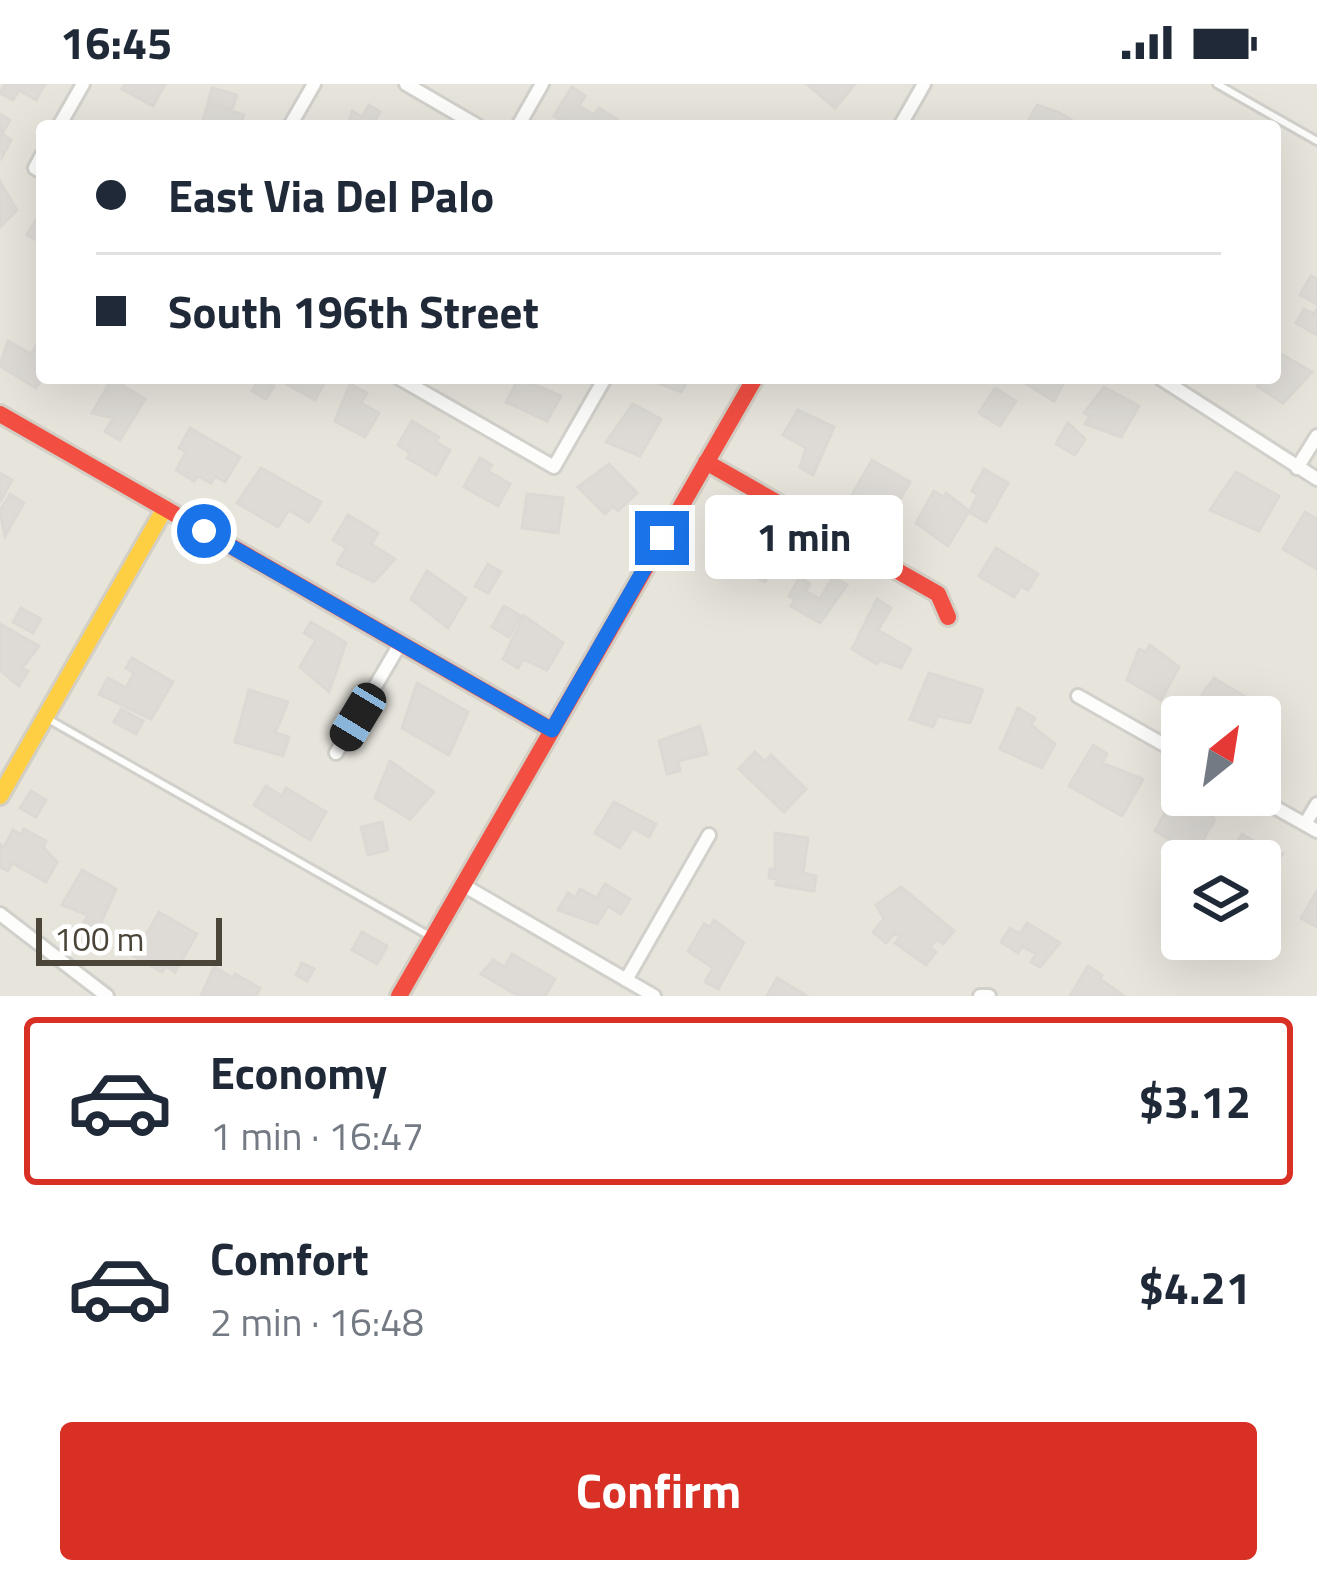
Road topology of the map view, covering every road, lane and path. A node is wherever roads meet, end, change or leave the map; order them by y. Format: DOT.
graph roads {
  1 [pos="83,84"];
  2 [pos="314,84"];
  3 [pos="406,84"];
  4 [pos="542,84"];
  5 [pos="923,84"];
  6 [pos="1217,84"];
  7 [pos="62,120"];
  8 [pos="293,120"];
  9 [pos="468,120"];
  10 [pos="521,120"];
  11 [pos="903,120"];
  12 [pos="1279,120"];
  13 [pos="1281,121"];
  14 [pos="1317,142"];
  15 [pos="409,384"];
  16 [pos="602,384"];
  17 [pos="752,384"];
  18 [pos="1169,384"];
  19 [pos="0,414"];
  20 [pos="1317,436"];
  21 [pos="706,462"];
  22 [pos="1297,468"];
  23 [pos="1317,479"];
  24 [pos="165,508"];
  25 [pos="948,617"];
  26 [pos="400,644"];
  27 [pos="1078,696"];
  28 [pos="45,717"];
  29 [pos="552,730"];
  30 [pos="1161,743"];
  31 [pos="336,754"];
  32 [pos="0,796"];
  33 [pos="1317,804"];
  34 [pos="1281,811"];
  35 [pos="1311,828"];
  36 [pos="709,835"];
  37 [pos="463,886"];
  38 [pos="0,914"];
  39 [pos="433,938"];
  40 [pos="626,980"];
  41 [pos="107,996"];
  42 [pos="399,996"];
  43 [pos="654,996"];
  1 -- 7 [label="street"];
  2 -- 8 [label="street"];
  3 -- 9 [label="street"];
  4 -- 10 [label="street"];
  5 -- 11 [label="street"];
  6 -- 12 [label="lane"];
  13 -- 14 [label="lane"];
  15 -- 16 [label="street"];
  17 -- 21 [label="street"];
  18 -- 22 [label="street"];
  19 -- 24 [label="street"];
  20 -- 22 [label="street"];
  21 -- 25 [label="street"];
  21 -- 29 [label="street"];
  22 -- 23 [label="street"];
  24 -- 26 [label="street"];
  24 -- 28 [label="street"];
  26 -- 29 [label="street"];
  26 -- 31 [label="street"];
  27 -- 30 [label="street"];
  28 -- 32 [label="street"];
  28 -- 39 [label="lane"];
  29 -- 37 [label="street"];
  33 -- 35 [label="street"];
  34 -- 35 [label="street"];
  36 -- 40 [label="street"];
  37 -- 39 [label="street"];
  37 -- 40 [label="street"];
  38 -- 41 [label="street"];
  39 -- 42 [label="street"];
  40 -- 43 [label="street"];
}
